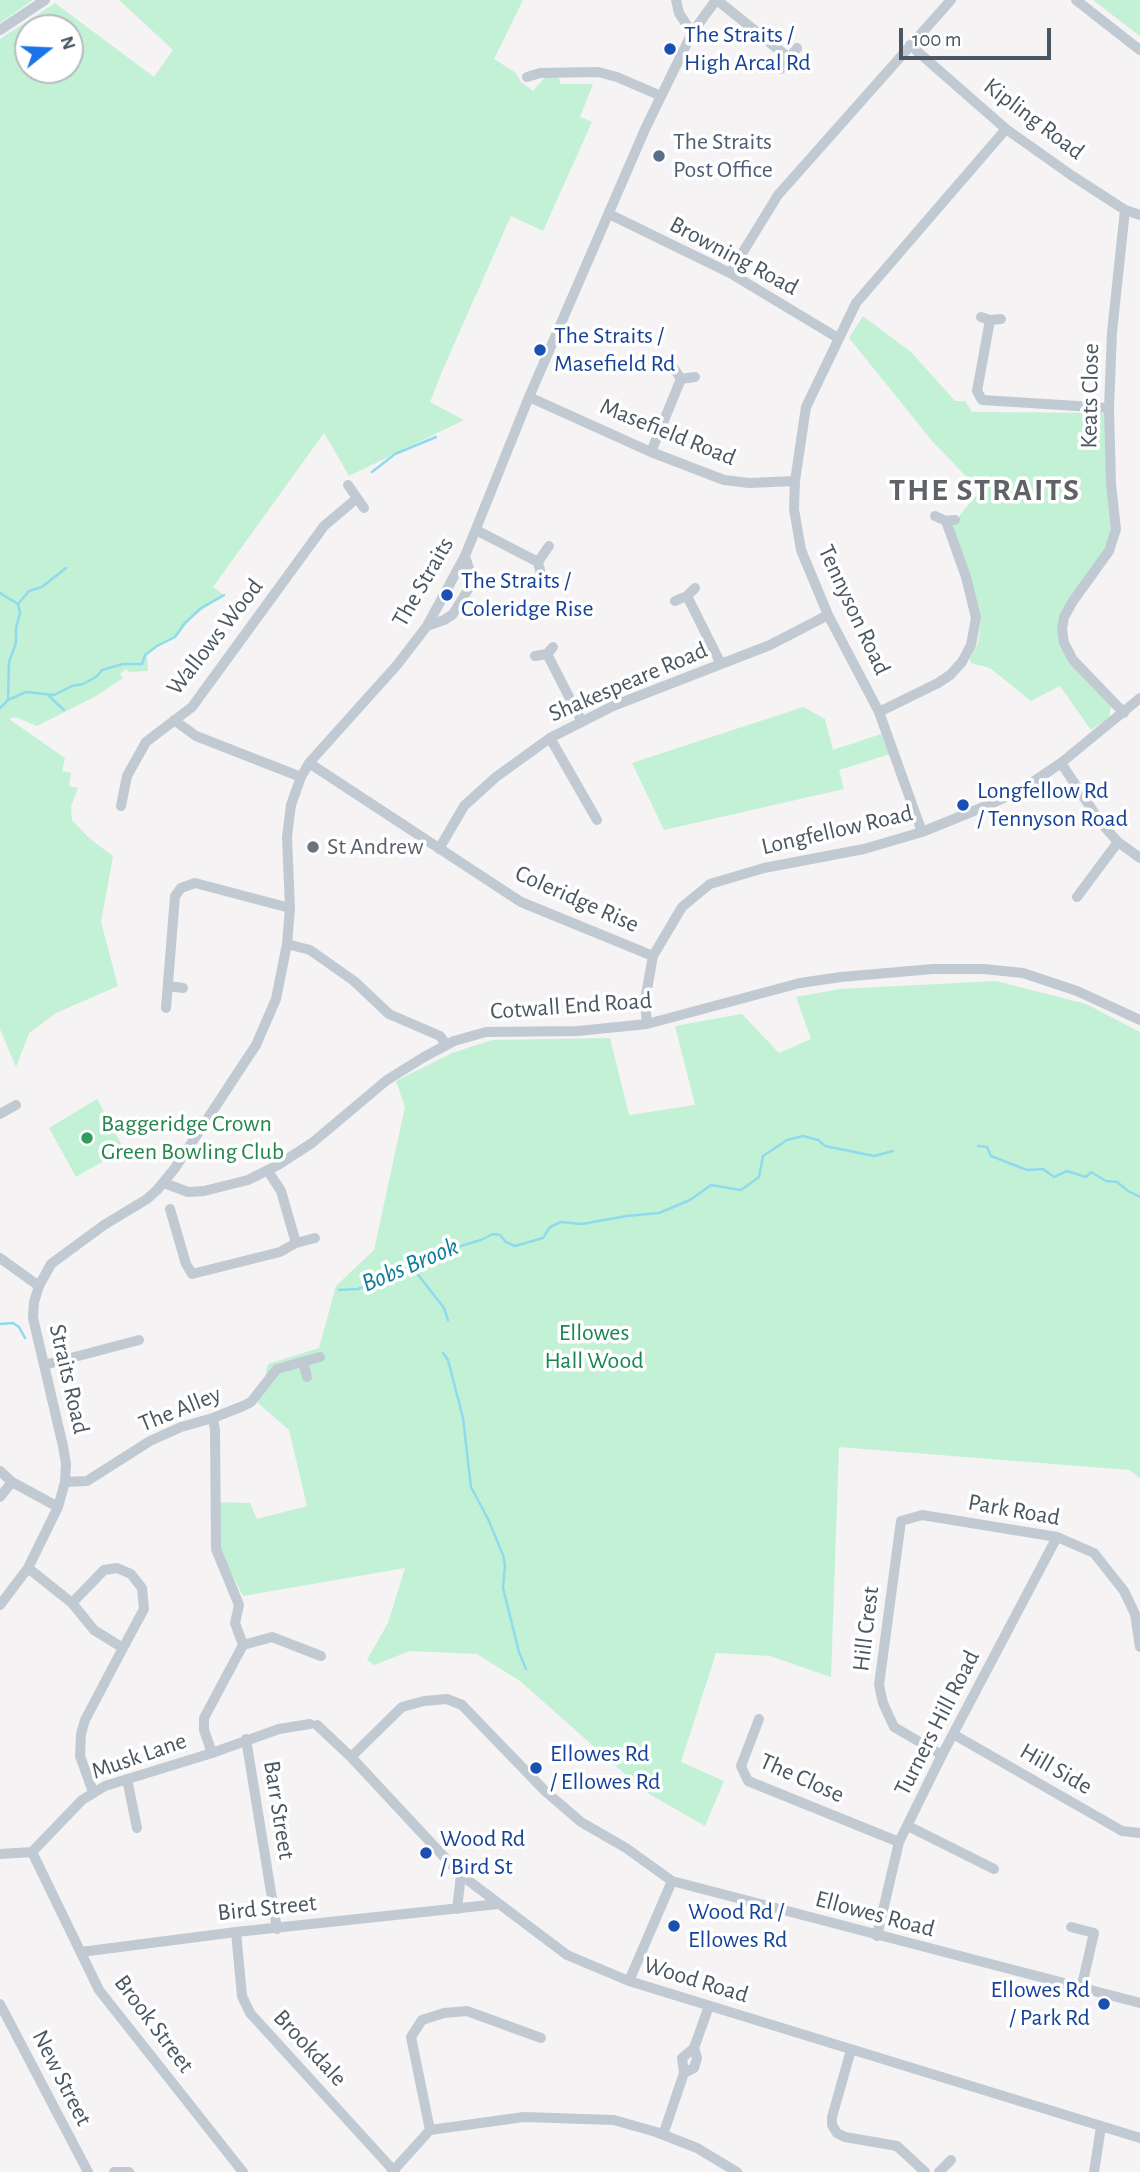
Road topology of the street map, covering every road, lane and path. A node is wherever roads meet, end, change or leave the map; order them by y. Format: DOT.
graph roads {
  1 [pos="45,0"];
  2 [pos="676,0"];
  3 [pos="716,0"];
  4 [pos="951,0"];
  5 [pos="1076,0"];
  6 [pos="0,30"];
  7 [pos="692,33"];
  8 [pos="910,45"];
  9 [pos="797,48"];
  10 [pos="1140,50"];
  11 [pos="789,58"];
  12 [pos="780,69"];
  13 [pos="527,77"];
  14 [pos="661,96"];
  15 [pos="1006,128"];
  16 [pos="1125,210"];
  17 [pos="609,214"];
  18 [pos="1140,215"];
  19 [pos="730,273"];
  20 [pos="991,319"];
  21 [pos="838,338"];
  22 [pos="695,377"];
  23 [pos="529,397"];
  24 [pos="1110,408"];
  25 [pos="651,452"];
  26 [pos="795,481"];
  27 [pos="348,485"];
  28 [pos="945,519"];
  29 [pos="476,530"];
  30 [pos="549,546"];
  31 [pos="465,556"];
  32 [pos="538,562"];
  33 [pos="541,578"];
  34 [pos="675,601"];
  35 [pos="828,615"];
  36 [pos="427,626"];
  37 [pos="545,653"];
  38 [pos="721,664"];
  39 [pos="1140,698"];
  40 [pos="879,712"];
  41 [pos="1124,713"];
  42 [pos="174,720"];
  43 [pos="582,722"];
  44 [pos="550,738"];
  45 [pos="309,763"];
  46 [pos="1061,764"];
  47 [pos="301,777"];
  48 [pos="121,806"];
  49 [pos="597,820"];
  50 [pos="922,832"];
  51 [pos="1118,842"];
  52 [pos="439,849"];
  53 [pos="1140,858"];
  54 [pos="1076,899"];
  55 [pos="290,908"];
  56 [pos="286,944"];
  57 [pos="653,956"];
  58 [pos="168,986"];
  59 [pos="183,988"];
  60 [pos="166,1008"];
  61 [pos="1140,1020"];
  62 [pos="647,1024"];
  63 [pos="446,1044"];
  64 [pos="16,1105"];
  65 [pos="0,1114"];
  66 [pos="175,1168"];
  67 [pos="268,1171"];
  68 [pos="164,1183"];
  69 [pos="170,1209"];
  70 [pos="315,1238"];
  71 [pos="296,1243"];
  72 [pos="0,1258"];
  73 [pos="39,1286"];
  74 [pos="139,1340"];
  75 [pos="320,1357"];
  76 [pos="303,1362"];
  77 [pos="44,1365"];
  78 [pos="307,1377"];
  79 [pos="213,1418"];
  80 [pos="0,1471"];
  81 [pos="12,1482"];
  82 [pos="65,1482"];
  83 [pos="0,1497"];
  84 [pos="58,1507"];
  85 [pos="901,1521"];
  86 [pos="1057,1536"];
  87 [pos="28,1568"];
  88 [pos="72,1603"];
  89 [pos="0,1605"];
  90 [pos="243,1645"];
  91 [pos="1140,1647"];
  92 [pos="123,1648"];
  93 [pos="321,1656"];
  94 [pos="759,1719"];
  95 [pos="313,1725"];
  96 [pos="953,1734"];
  97 [pos="246,1739"];
  98 [pos="212,1754"];
  99 [pos="942,1755"];
  100 [pos="351,1757"];
  101 [pos="127,1779"];
  102 [pos="93,1792"];
  103 [pos="908,1826"];
  104 [pos="137,1828"];
  105 [pos="1140,1833"];
  106 [pos="899,1842"];
  107 [pos="32,1852"];
  108 [pos="0,1854"];
  109 [pos="994,1869"];
  110 [pos="461,1875"];
  111 [pos="673,1881"];
  112 [pos="498,1904"];
  113 [pos="457,1909"];
  114 [pos="1071,1927"];
  115 [pos="277,1929"];
  116 [pos="236,1932"];
  117 [pos="877,1936"];
  118 [pos="81,1952"];
  119 [pos="629,1981"];
  120 [pos="1081,1989"];
  121 [pos="1140,2003"];
  122 [pos="0,2004"];
  123 [pos="709,2006"];
  124 [pos="541,2038"];
  125 [pos="851,2050"];
  126 [pos="1101,2127"];
  127 [pos="430,2130"];
  128 [pos="663,2135"];
  129 [pos="1140,2138"];
  130 [pos="951,2160"];
  131 [pos="394,2171"];
  132 [pos="88,2172"];
  133 [pos="114,2172"];
  134 [pos="129,2172"];
  135 [pos="243,2172"];
  136 [pos="737,2172"];
  137 [pos="925,2172"];
  138 [pos="939,2172"];
  139 [pos="1094,2172"];
  1 -- 6 [label="street"];
  2 -- 7 [label="street"];
  3 -- 7 [label="street, The Straits"];
  3 -- 11 [label="street"];
  4 -- 8 [label="street"];
  5 -- 10 [label="street"];
  7 -- 14 [label="street, The Straits"];
  8 -- 15 [label="street, Kipling Road"];
  8 -- 19 [label="street"];
  9 -- 11 [label="street"];
  11 -- 12 [label="street"];
  13 -- 14 [label="street"];
  14 -- 17 [label="street, The Straits"];
  15 -- 16 [label="street, Kipling Road"];
  15 -- 21 [label="street, Tennyson Road"];
  16 -- 18 [label="street, Kipling Road"];
  16 -- 24 [label="street, Keats Close"];
  17 -- 19 [label="street, Browning Road"];
  17 -- 23 [label="street, The Straits"];
  19 -- 21 [label="street, Browning Road"];
  20 -- 24 [label="street"];
  21 -- 26 [label="street, Tennyson Road"];
  22 -- 25 [label="street"];
  23 -- 25 [label="street, Masefield Road"];
  23 -- 29 [label="street, The Straits"];
  24 -- 41 [label="street, Keats Close"];
  25 -- 26 [label="street, Masefield Road"];
  26 -- 35 [label="street, Tennyson Road"];
  27 -- 42 [label="street, Wallows Wood"];
  28 -- 40 [label="street"];
  29 -- 31 [label="street, The Straits"];
  29 -- 32 [label="street"];
  30 -- 32 [label="street"];
  31 -- 36 [label="street, The Straits"];
  31 -- 36 [label="street"];
  32 -- 33 [label="street"];
  34 -- 38 [label="street"];
  35 -- 38 [label="street, Shakespeare Road"];
  35 -- 40 [label="street, Tennyson Road"];
  36 -- 45 [label="street, The Straits"];
  37 -- 43 [label="street"];
  38 -- 43 [label="street, Shakespeare Road"];
  39 -- 41 [label="street, Longfellow Road"];
  40 -- 50 [label="street, Tennyson Road"];
  41 -- 46 [label="street, Longfellow Road"];
  42 -- 47 [label="street"];
  42 -- 48 [label="street, Wallows Wood"];
  43 -- 44 [label="street, Shakespeare Road"];
  44 -- 49 [label="street"];
  44 -- 52 [label="street, Shakespeare Road"];
  45 -- 47 [label="street, The Straits"];
  45 -- 52 [label="street, Coleridge Rise"];
  46 -- 50 [label="street, Longfellow Road"];
  46 -- 51 [label="street"];
  47 -- 55 [label="street, The Straits"];
  50 -- 57 [label="street, Longfellow Road"];
  51 -- 53 [label="street"];
  51 -- 54 [label="street"];
  52 -- 57 [label="street, Coleridge Rise"];
  55 -- 56 [label="street, The Straits"];
  55 -- 58 [label="street"];
  56 -- 63 [label="street"];
  56 -- 66 [label="street, The Straits"];
  57 -- 62 [label="street, Longfellow Road"];
  58 -- 59 [label="street"];
  58 -- 60 [label="street"];
  61 -- 62 [label="street, Cotwall End Road"];
  62 -- 63 [label="street, Cotwall End Road"];
  63 -- 67 [label="street, Cotwall End Road"];
  64 -- 65 [label="street"];
  66 -- 68 [label="street, Straits Road"];
  67 -- 68 [label="street, Cotwall End Road"];
  67 -- 71 [label="street"];
  68 -- 73 [label="street, Straits Road"];
  69 -- 71 [label="street"];
  70 -- 71 [label="street"];
  72 -- 73 [label="street"];
  73 -- 77 [label="street, Straits Road"];
  74 -- 77 [label="street"];
  75 -- 76 [label="street, The Alley"];
  76 -- 78 [label="street"];
  76 -- 79 [label="street, The Alley"];
  77 -- 82 [label="street, Straits Road"];
  79 -- 82 [label="street, The Alley"];
  79 -- 90 [label="street"];
  80 -- 81 [label="street"];
  81 -- 83 [label="street"];
  81 -- 84 [label="street"];
  82 -- 84 [label="street, Straits Road"];
  84 -- 87 [label="street, Straits Road"];
  85 -- 86 [label="street, Park Road"];
  85 -- 99 [label="street, Hill Crest"];
  86 -- 91 [label="street, Park Road"];
  86 -- 96 [label="street, Turners Hill Road"];
  87 -- 88 [label="street"];
  87 -- 89 [label="street, Straits Road"];
  88 -- 92 [label="street"];
  88 -- 92 [label="street"];
  90 -- 93 [label="street"];
  90 -- 98 [label="street"];
  92 -- 102 [label="street"];
  94 -- 106 [label="street, The Close"];
  95 -- 97 [label="street, Musk Lane"];
  95 -- 100 [label="street, Wood Road"];
  96 -- 99 [label="street, Turners Hill Road"];
  96 -- 105 [label="street, Hill Side"];
  97 -- 98 [label="street, Musk Lane"];
  97 -- 115 [label="street, Barr Street"];
  98 -- 101 [label="street, Musk Lane"];
  99 -- 103 [label="street, Turners Hill Road"];
  100 -- 110 [label="street, Wood Road"];
  100 -- 111 [label="street, Ellowes Road"];
  101 -- 102 [label="street, Musk Lane"];
  101 -- 104 [label="street"];
  102 -- 107 [label="street, Musk Lane"];
  103 -- 106 [label="street, Turners Hill Road"];
  103 -- 109 [label="street"];
  106 -- 117 [label="street, Turners Hill Road"];
  107 -- 108 [label="street"];
  107 -- 118 [label="street, Brook Street"];
  110 -- 112 [label="street, Wood Road"];
  110 -- 113 [label="street"];
  111 -- 117 [label="street, Ellowes Road"];
  111 -- 119 [label="street"];
  112 -- 113 [label="street, Bird Street"];
  112 -- 119 [label="street, Wood Road"];
  113 -- 115 [label="street, Bird Street"];
  114 -- 120 [label="street"];
  115 -- 116 [label="street, Bird Street"];
  116 -- 118 [label="street, Bird Street"];
  116 -- 131 [label="street, Brookdale"];
  117 -- 120 [label="street, Ellowes Road"];
  118 -- 135 [label="street, Brook Street"];
  119 -- 123 [label="street, Wood Road"];
  120 -- 121 [label="street, Ellowes Road"];
  122 -- 132 [label="street, New Street"];
  123 -- 125 [label="street, Wood Road"];
  123 -- 128 [label="street"];
  124 -- 127 [label="street"];
  125 -- 126 [label="street, Wood Road"];
  125 -- 137 [label="street"];
  126 -- 129 [label="street, Wood Road"];
  126 -- 139 [label="street"];
  127 -- 128 [label="street"];
  127 -- 131 [label="street"];
  128 -- 136 [label="street"];
  130 -- 138 [label="street"];
  133 -- 134 [label="street"];
}
